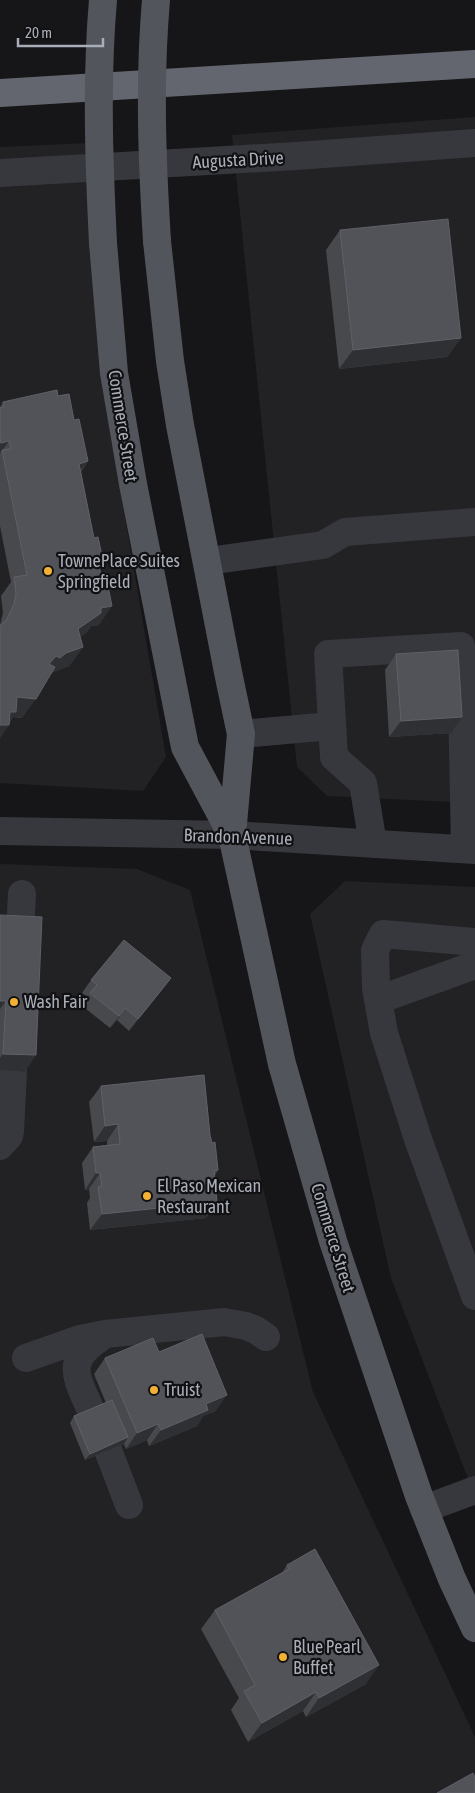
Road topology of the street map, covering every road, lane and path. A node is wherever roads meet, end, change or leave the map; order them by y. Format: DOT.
graph roads {
  1 [pos="103,0"];
  2 [pos="156,0"];
  3 [pos="475,64"];
  4 [pos="0,93"];
  5 [pos="475,143"];
  6 [pos="0,173"];
  7 [pos="475,522"];
  8 [pos="208,561"];
  9 [pos="331,726"];
  10 [pos="242,734"];
  11 [pos="0,831"];
  12 [pos="232,835"];
  13 [pos="373,844"];
  14 [pos="470,849"];
  15 [pos="22,894"];
  16 [pos="20,932"];
  17 [pos="475,942"];
  18 [pos="475,965"];
  19 [pos="378,1000"];
  20 [pos="13,1071"];
  21 [pos="0,1146"];
  22 [pos="475,1296"];
  23 [pos="105,1334"];
  24 [pos="266,1337"];
  25 [pos="26,1358"];
  26 [pos="92,1413"];
  27 [pos="108,1450"];
  28 [pos="475,1490"];
  29 [pos="128,1505"];
  30 [pos="424,1509"];
  31 [pos="475,1628"];
  1 -- 12 [label="main road, Commerce Street, bridge"];
  2 -- 8 [label="main road, Commerce Street, bridge"];
  3 -- 4 [label="highway"];
  5 -- 6 [label="street, Augusta Drive"];
  7 -- 8 [label="street"];
  8 -- 10 [label="main road, Commerce Street"];
  9 -- 10 [label="street"];
  9 -- 13 [label="street"];
  9 -- 14 [label="street"];
  10 -- 12 [label="main road, Commerce Street"];
  11 -- 12 [label="street, Brandon Avenue"];
  12 -- 13 [label="street, Brandon Avenue"];
  12 -- 30 [label="main road, Commerce Street"];
  13 -- 14 [label="street, Brandon Avenue"];
  15 -- 16 [label="street"];
  17 -- 19 [label="street"];
  18 -- 19 [label="street"];
  19 -- 22 [label="street"];
  20 -- 21 [label="street"];
  23 -- 24 [label="street"];
  23 -- 25 [label="street"];
  23 -- 26 [label="street"];
  27 -- 29 [label="street"];
  28 -- 30 [label="street"];
  30 -- 31 [label="main road, Commerce Street"];
}
